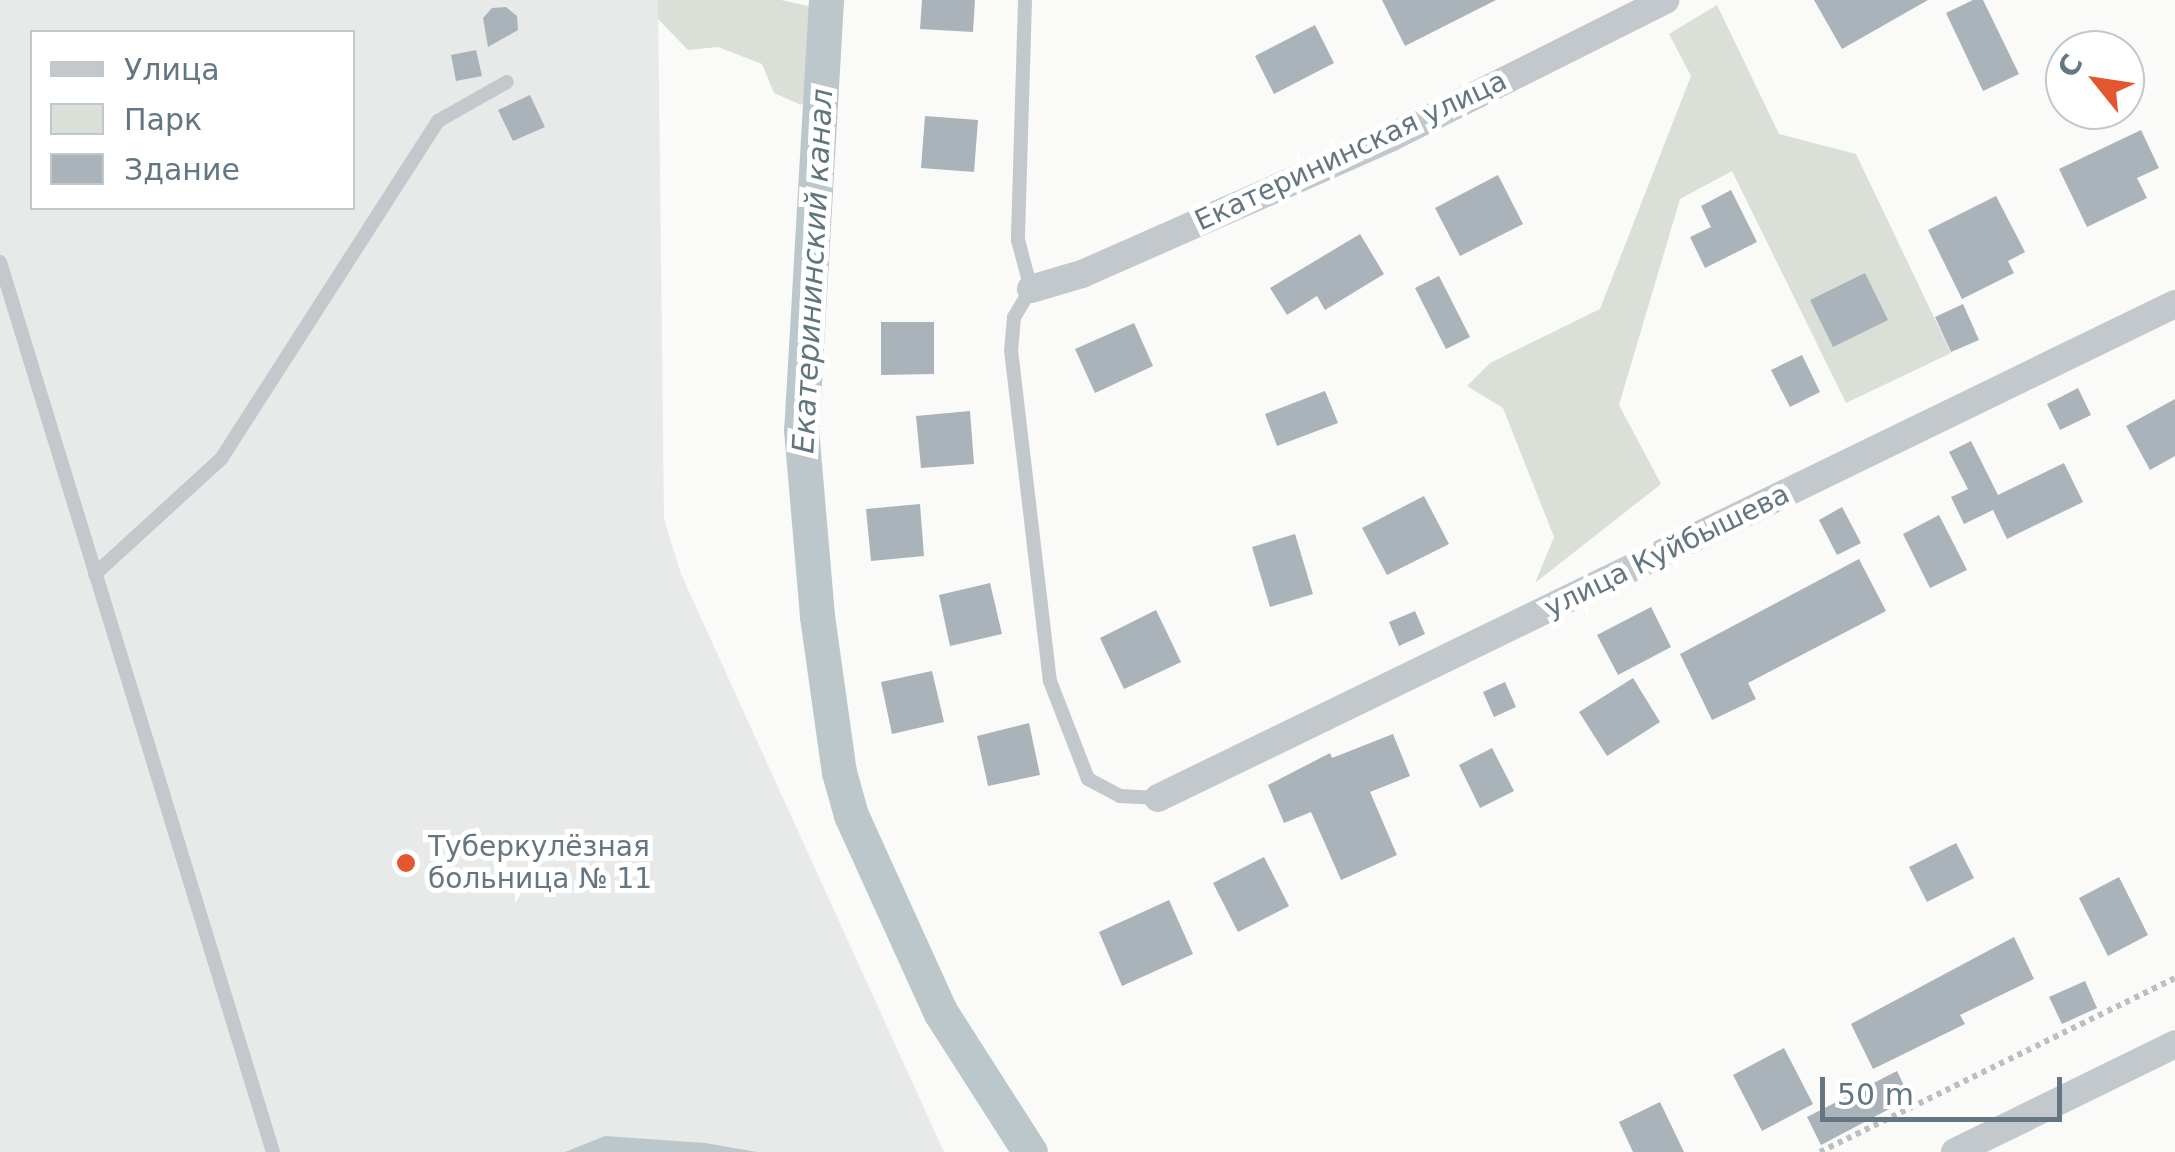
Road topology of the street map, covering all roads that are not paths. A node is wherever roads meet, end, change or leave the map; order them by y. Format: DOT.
graph roads {
  1 [pos="1025,0"];
  2 [pos="1665,0"];
  3 [pos="507,82"];
  4 [pos="0,262"];
  5 [pos="1031,289"];
  6 [pos="2175,304"];
  7 [pos="95,574"];
  8 [pos="1158,798"];
  9 [pos="2175,1044"];
  10 [pos="273,1152"];
  11 [pos="1955,1152"];
  1 -- 5 [label="lane"];
  2 -- 5 [label="street, Екатерининская улица"];
  3 -- 7 [label="lane"];
  4 -- 7 [label="lane"];
  5 -- 8 [label="lane"];
  6 -- 8 [label="street, улица Куйбышева"];
  7 -- 10 [label="lane"];
  9 -- 11 [label="street"];
}
